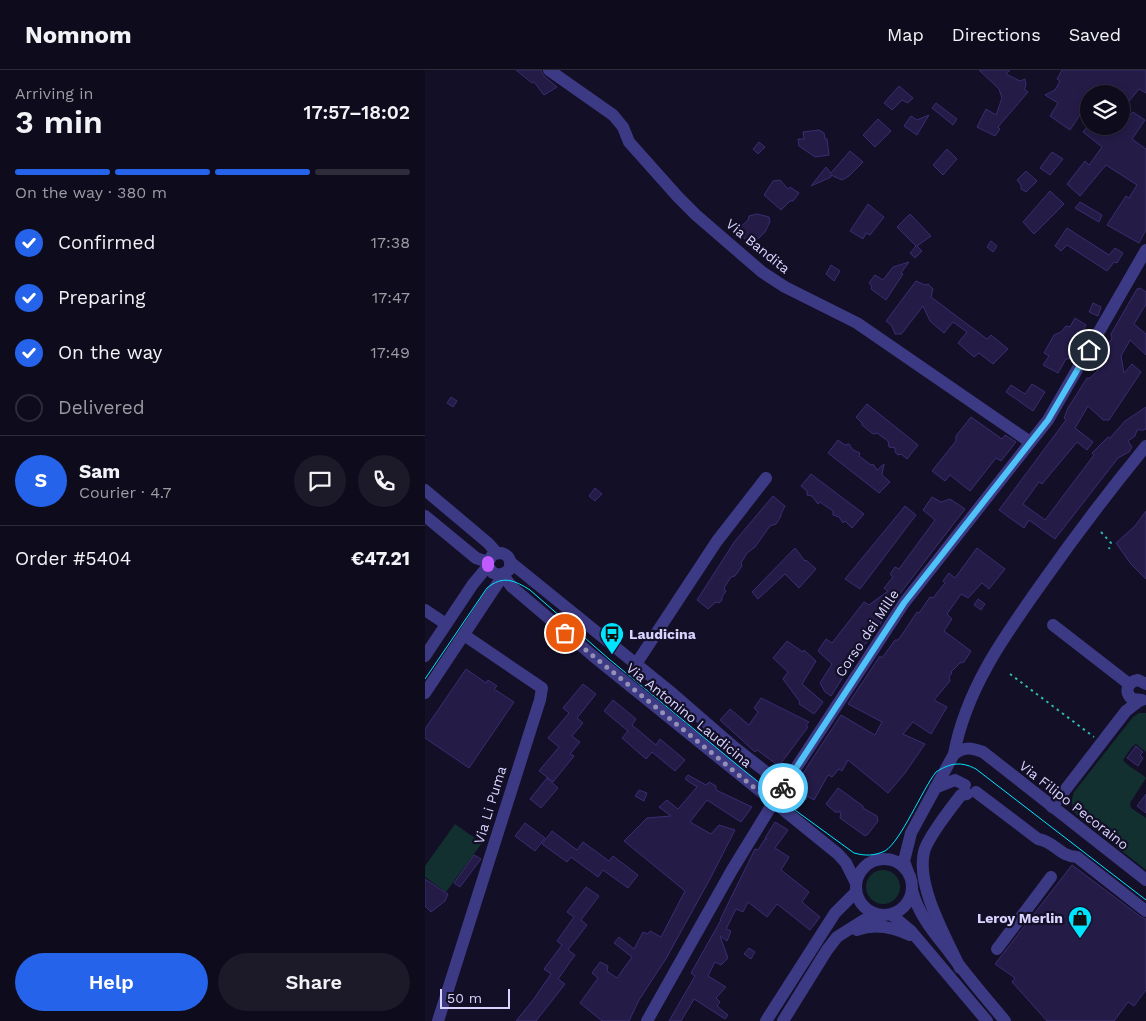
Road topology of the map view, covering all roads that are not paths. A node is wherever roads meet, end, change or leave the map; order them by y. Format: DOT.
graph roads {
  1 [pos="549,70"];
  2 [pos="1146,250"];
  3 [pos="1030,442"];
  4 [pos="1146,446"];
  5 [pos="767,478"];
  6 [pos="425,490"];
  7 [pos="425,516"];
  8 [pos="491,560"];
  9 [pos="510,562"];
  10 [pos="501,574"];
  11 [pos="425,610"];
  12 [pos="446,624"];
  13 [pos="1053,625"];
  14 [pos="464,635"];
  15 [pos="425,656"];
  16 [pos="637,664"];
  17 [pos="1145,682"];
  18 [pos="425,693"];
  19 [pos="1136,694"];
  20 [pos="954,754"];
  21 [pos="784,786"];
  22 [pos="935,788"];
  23 [pos="969,790"];
  24 [pos="773,803"];
  25 [pos="1052,807"];
  26 [pos="911,834"];
  27 [pos="837,854"];
  28 [pos="883,859"];
  29 [pos="868,864"];
  30 [pos="908,872"];
  31 [pos="1051,876"];
  32 [pos="1146,880"];
  33 [pos="856,888"];
  34 [pos="912,890"];
  35 [pos="1146,911"];
  36 [pos="886,915"];
  37 [pos="919,939"];
  38 [pos="833,942"];
  39 [pos="997,949"];
  40 [pos="960,968"];
  41 [pos="794,1003"];
  42 [pos="438,1021"];
  43 [pos="647,1021"];
  44 [pos="766,1021"];
  45 [pos="783,1021"];
  46 [pos="793,1021"];
  47 [pos="987,1021"];
  48 [pos="1005,1021"];
  1 -- 3 [label="street, Via Bandita"];
  2 -- 3 [label="street, Corso dei Mille"];
  3 -- 21 [label="street, Corso dei Mille"];
  4 -- 20 [label="street"];
  5 -- 16 [label="street"];
  6 -- 8 [label="street"];
  7 -- 8 [label="street"];
  8 -- 9 [label="street"];
  8 -- 10 [label="street"];
  8 -- 12 [label="street"];
  9 -- 10 [label="street"];
  9 -- 16 [label="street, Via Antonino Laudicina"];
  10 -- 14 [label="street"];
  10 -- 24 [label="street, Via Antonino Laudicina"];
  11 -- 12 [label="street"];
  12 -- 15 [label="street"];
  13 -- 19 [label="street"];
  14 -- 18 [label="street"];
  14 -- 42 [label="street, Via Li Puma"];
  16 -- 21 [label="street, Via Antonino Laudicina"];
  17 -- 19 [label="street"];
  19 -- 25 [label="street"];
  20 -- 22 [label="street"];
  20 -- 25 [label="street, Via Filipo Pecoraino"];
  21 -- 24 [label="street, Corso dei Mille"];
  22 -- 23 [label="street"];
  22 -- 26 [label="street"];
  23 -- 35 [label="street"];
  23 -- 40 [label="street"];
  24 -- 27 [label="street, Via Antonino Laudicina"];
  24 -- 43 [label="street, Corso dei Mille"];
  25 -- 32 [label="street, Via Filipo Pecoraino"];
  26 -- 28 [label="street"];
  26 -- 30 [label="street"];
  27 -- 29 [label="street"];
  27 -- 33 [label="street"];
  28 -- 29 [label="street"];
  28 -- 30 [label="street"];
  29 -- 33 [label="street"];
  30 -- 34 [label="street"];
  31 -- 39 [label="street"];
  33 -- 36 [label="street"];
  33 -- 44 [label="street"];
  34 -- 36 [label="street"];
  34 -- 40 [label="street"];
  36 -- 37 [label="street"];
  36 -- 38 [label="street"];
  37 -- 38 [label="street"];
  37 -- 47 [label="street"];
  38 -- 41 [label="street"];
  40 -- 48 [label="street"];
  41 -- 45 [label="street"];
  41 -- 46 [label="street"];
}
